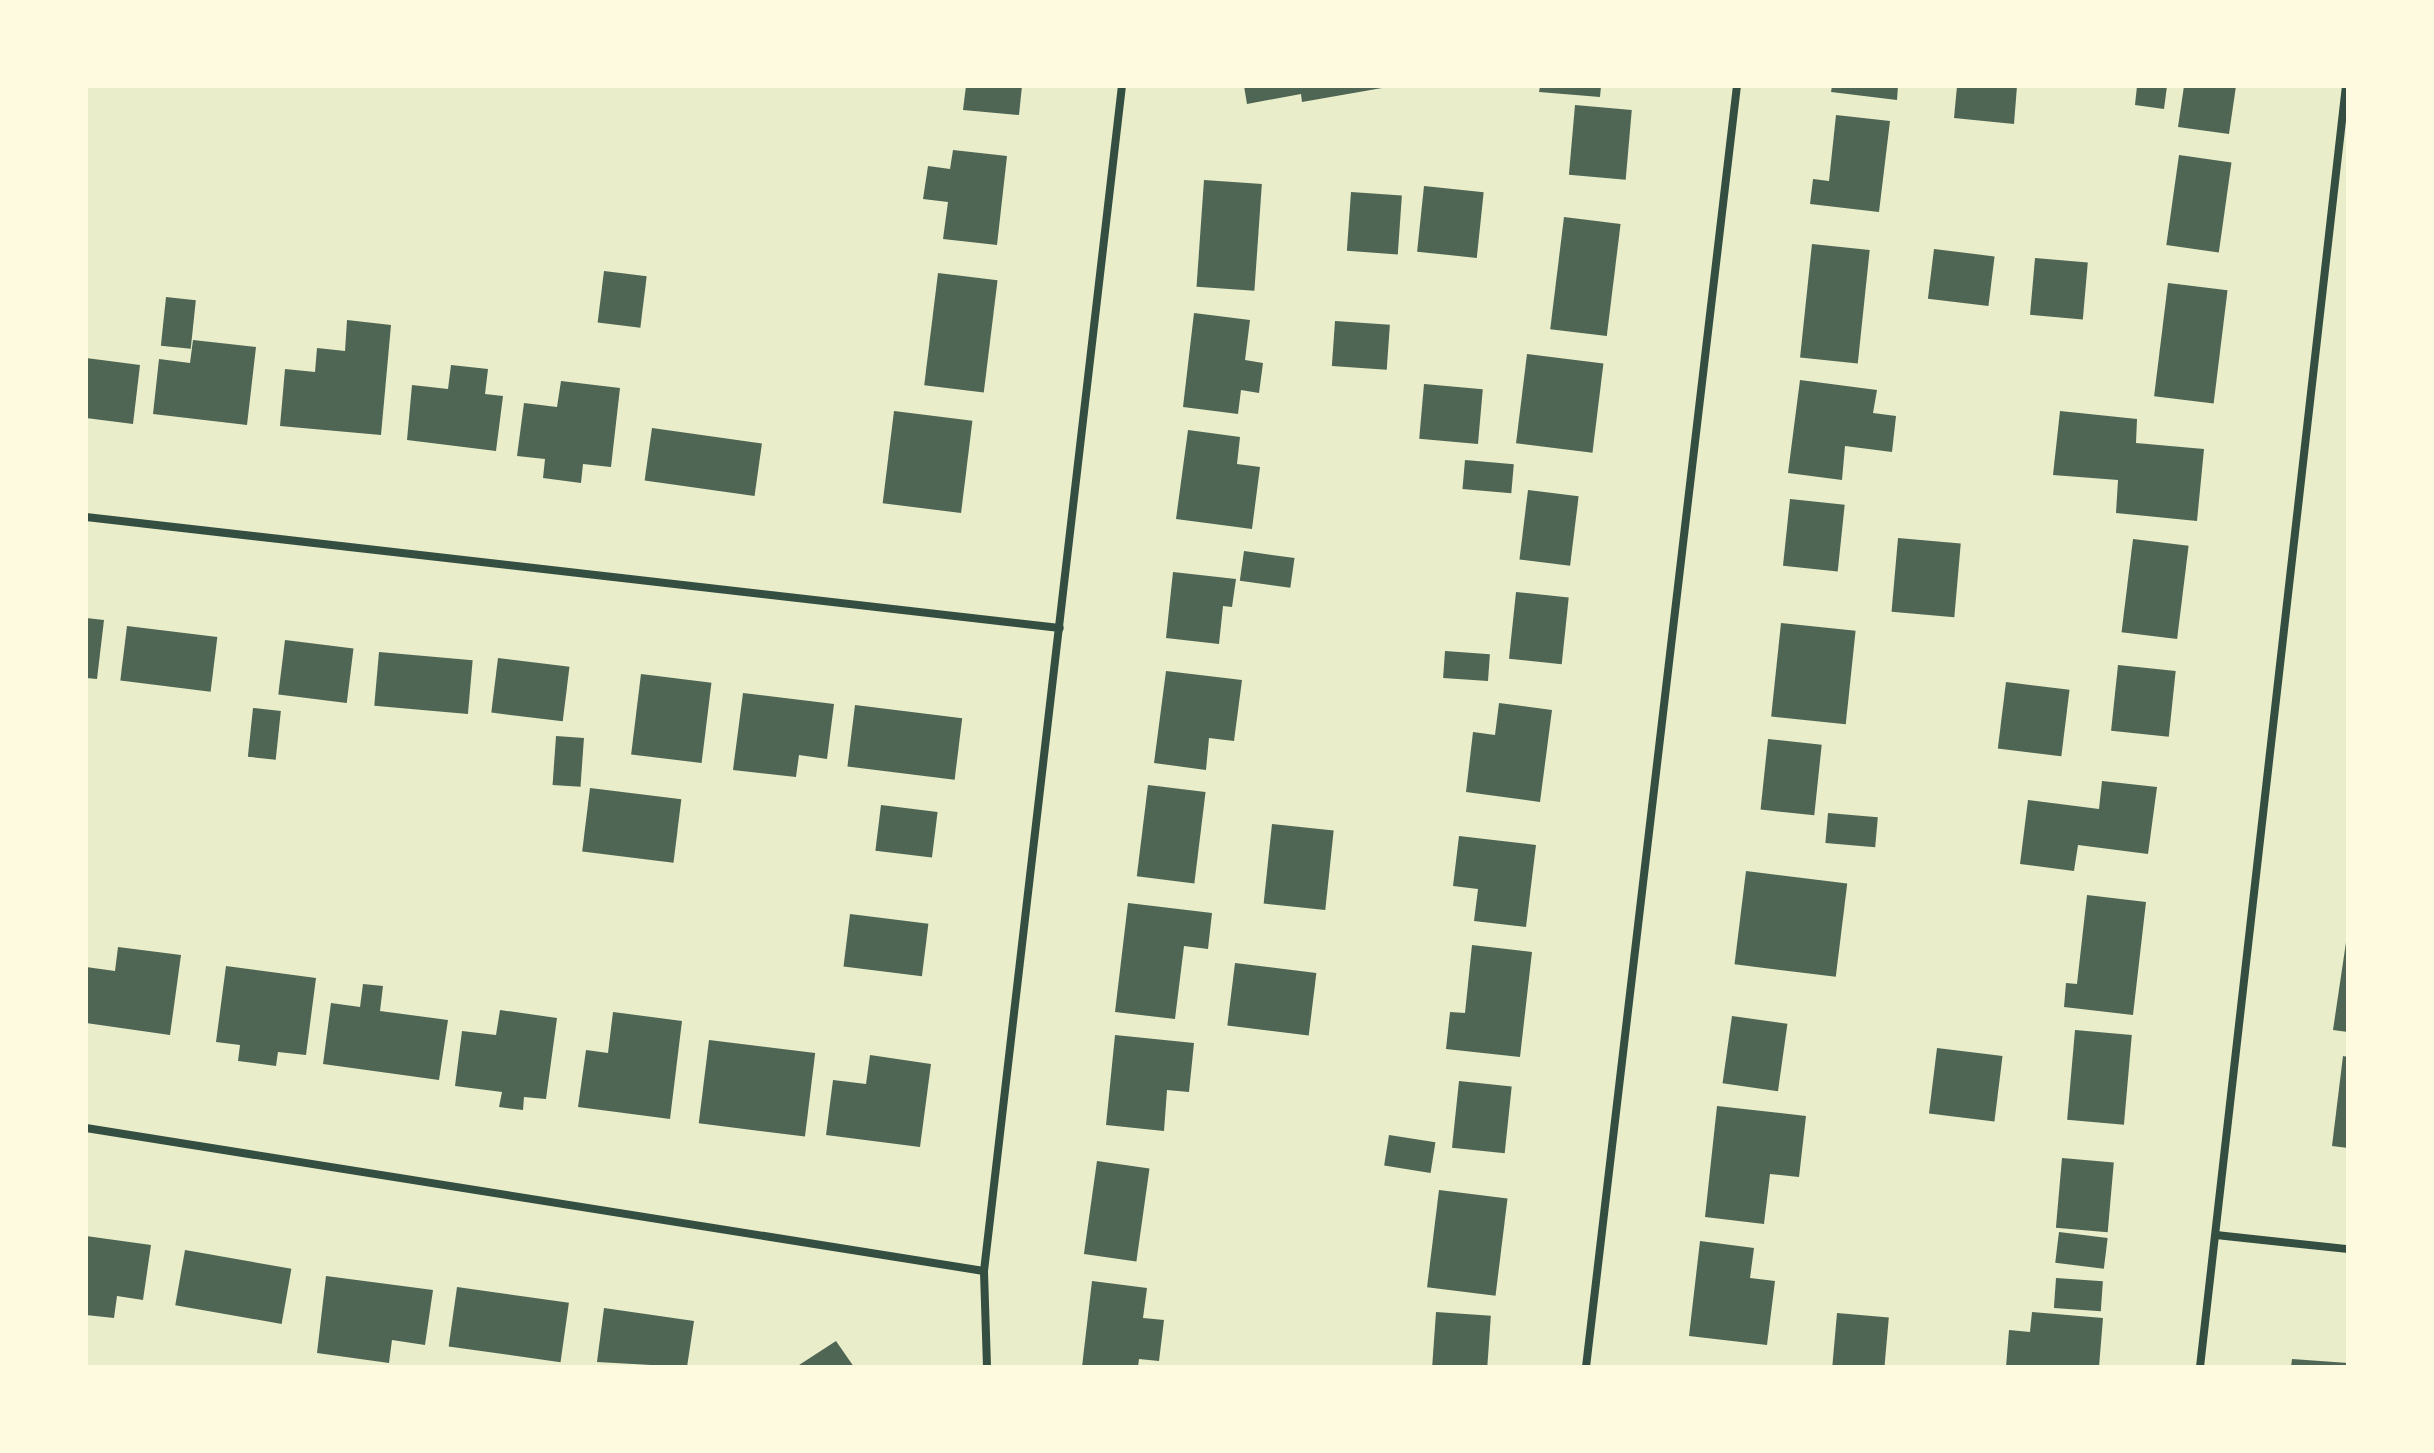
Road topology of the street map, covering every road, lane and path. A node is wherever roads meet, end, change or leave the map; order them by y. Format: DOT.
graph roads {
  1 [pos="1122,86"];
  2 [pos="1737,86"];
  3 [pos="2346,86"];
  4 [pos="86,517"];
  5 [pos="1060,628"];
  6 [pos="86,1128"];
  7 [pos="2216,1235"];
  8 [pos="2348,1249"];
  9 [pos="984,1271"];
  10 [pos="987,1367"];
  11 [pos="1586,1367"];
  12 [pos="2200,1367"];
  1 -- 5 [label="street"];
  2 -- 11 [label="street"];
  3 -- 7 [label="street"];
  4 -- 5 [label="street"];
  5 -- 9 [label="street"];
  6 -- 9 [label="street"];
  7 -- 8 [label="street"];
  7 -- 12 [label="street"];
  9 -- 10 [label="street"];
}
